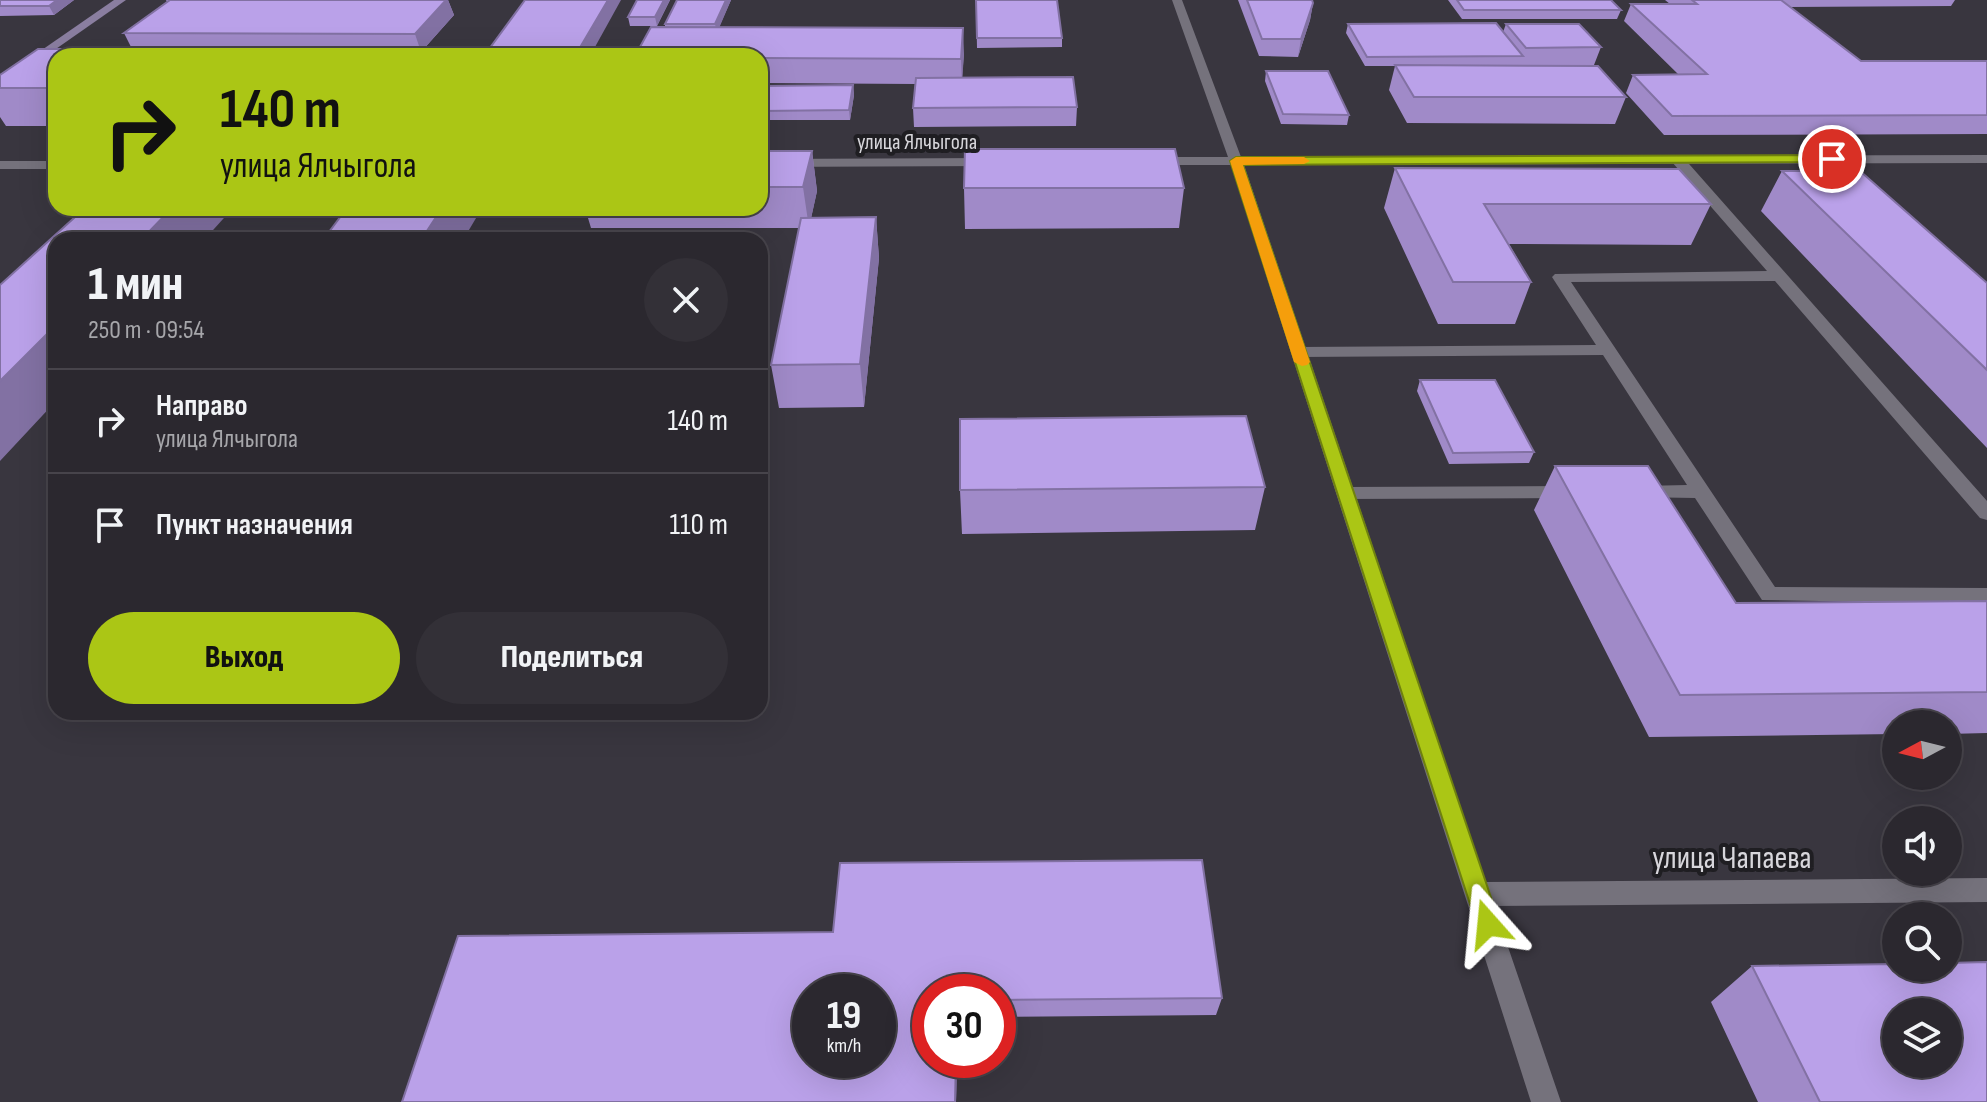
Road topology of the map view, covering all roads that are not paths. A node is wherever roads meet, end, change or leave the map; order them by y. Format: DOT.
graph roads {
  1 [pos="121,0"];
  2 [pos="1177,0"];
  3 [pos="52,48"];
  4 [pos="48,51"];
  5 [pos="0,84"];
  6 [pos="1677,159"];
  7 [pos="1987,159"];
  8 [pos="1134,161"];
  9 [pos="1236,161"];
  10 [pos="1008,162"];
  11 [pos="768,163"];
  12 [pos="0,165"];
  13 [pos="48,165"];
  14 [pos="1779,276"];
  15 [pos="1607,350"];
  16 [pos="1299,352"];
  17 [pos="1701,491"];
  18 [pos="1593,492"];
  19 [pos="1624,492"];
  20 [pos="1345,493"];
  21 [pos="1987,513"];
  22 [pos="1987,596"];
  23 [pos="1987,890"];
  24 [pos="1478,894"];
  25 [pos="1546,1102"];
  1 -- 3 [label="main road"];
  2 -- 9 [label="street"];
  4 -- 5 [label="main road"];
  6 -- 7 [label="street"];
  6 -- 9 [label="street"];
  6 -- 14 [label="street"];
  8 -- 9 [label="street"];
  9 -- 16 [label="street"];
  10 -- 11 [label="street, улица Ялчыгола"];
  12 -- 13 [label="street"];
  14 -- 15 [label="street"];
  14 -- 21 [label="street"];
  15 -- 16 [label="street"];
  15 -- 17 [label="street"];
  16 -- 20 [label="street"];
  17 -- 19 [label="street"];
  17 -- 22 [label="street"];
  18 -- 20 [label="street"];
  20 -- 24 [label="street"];
  23 -- 24 [label="street, улица Чапаева"];
  24 -- 25 [label="street"];
}
